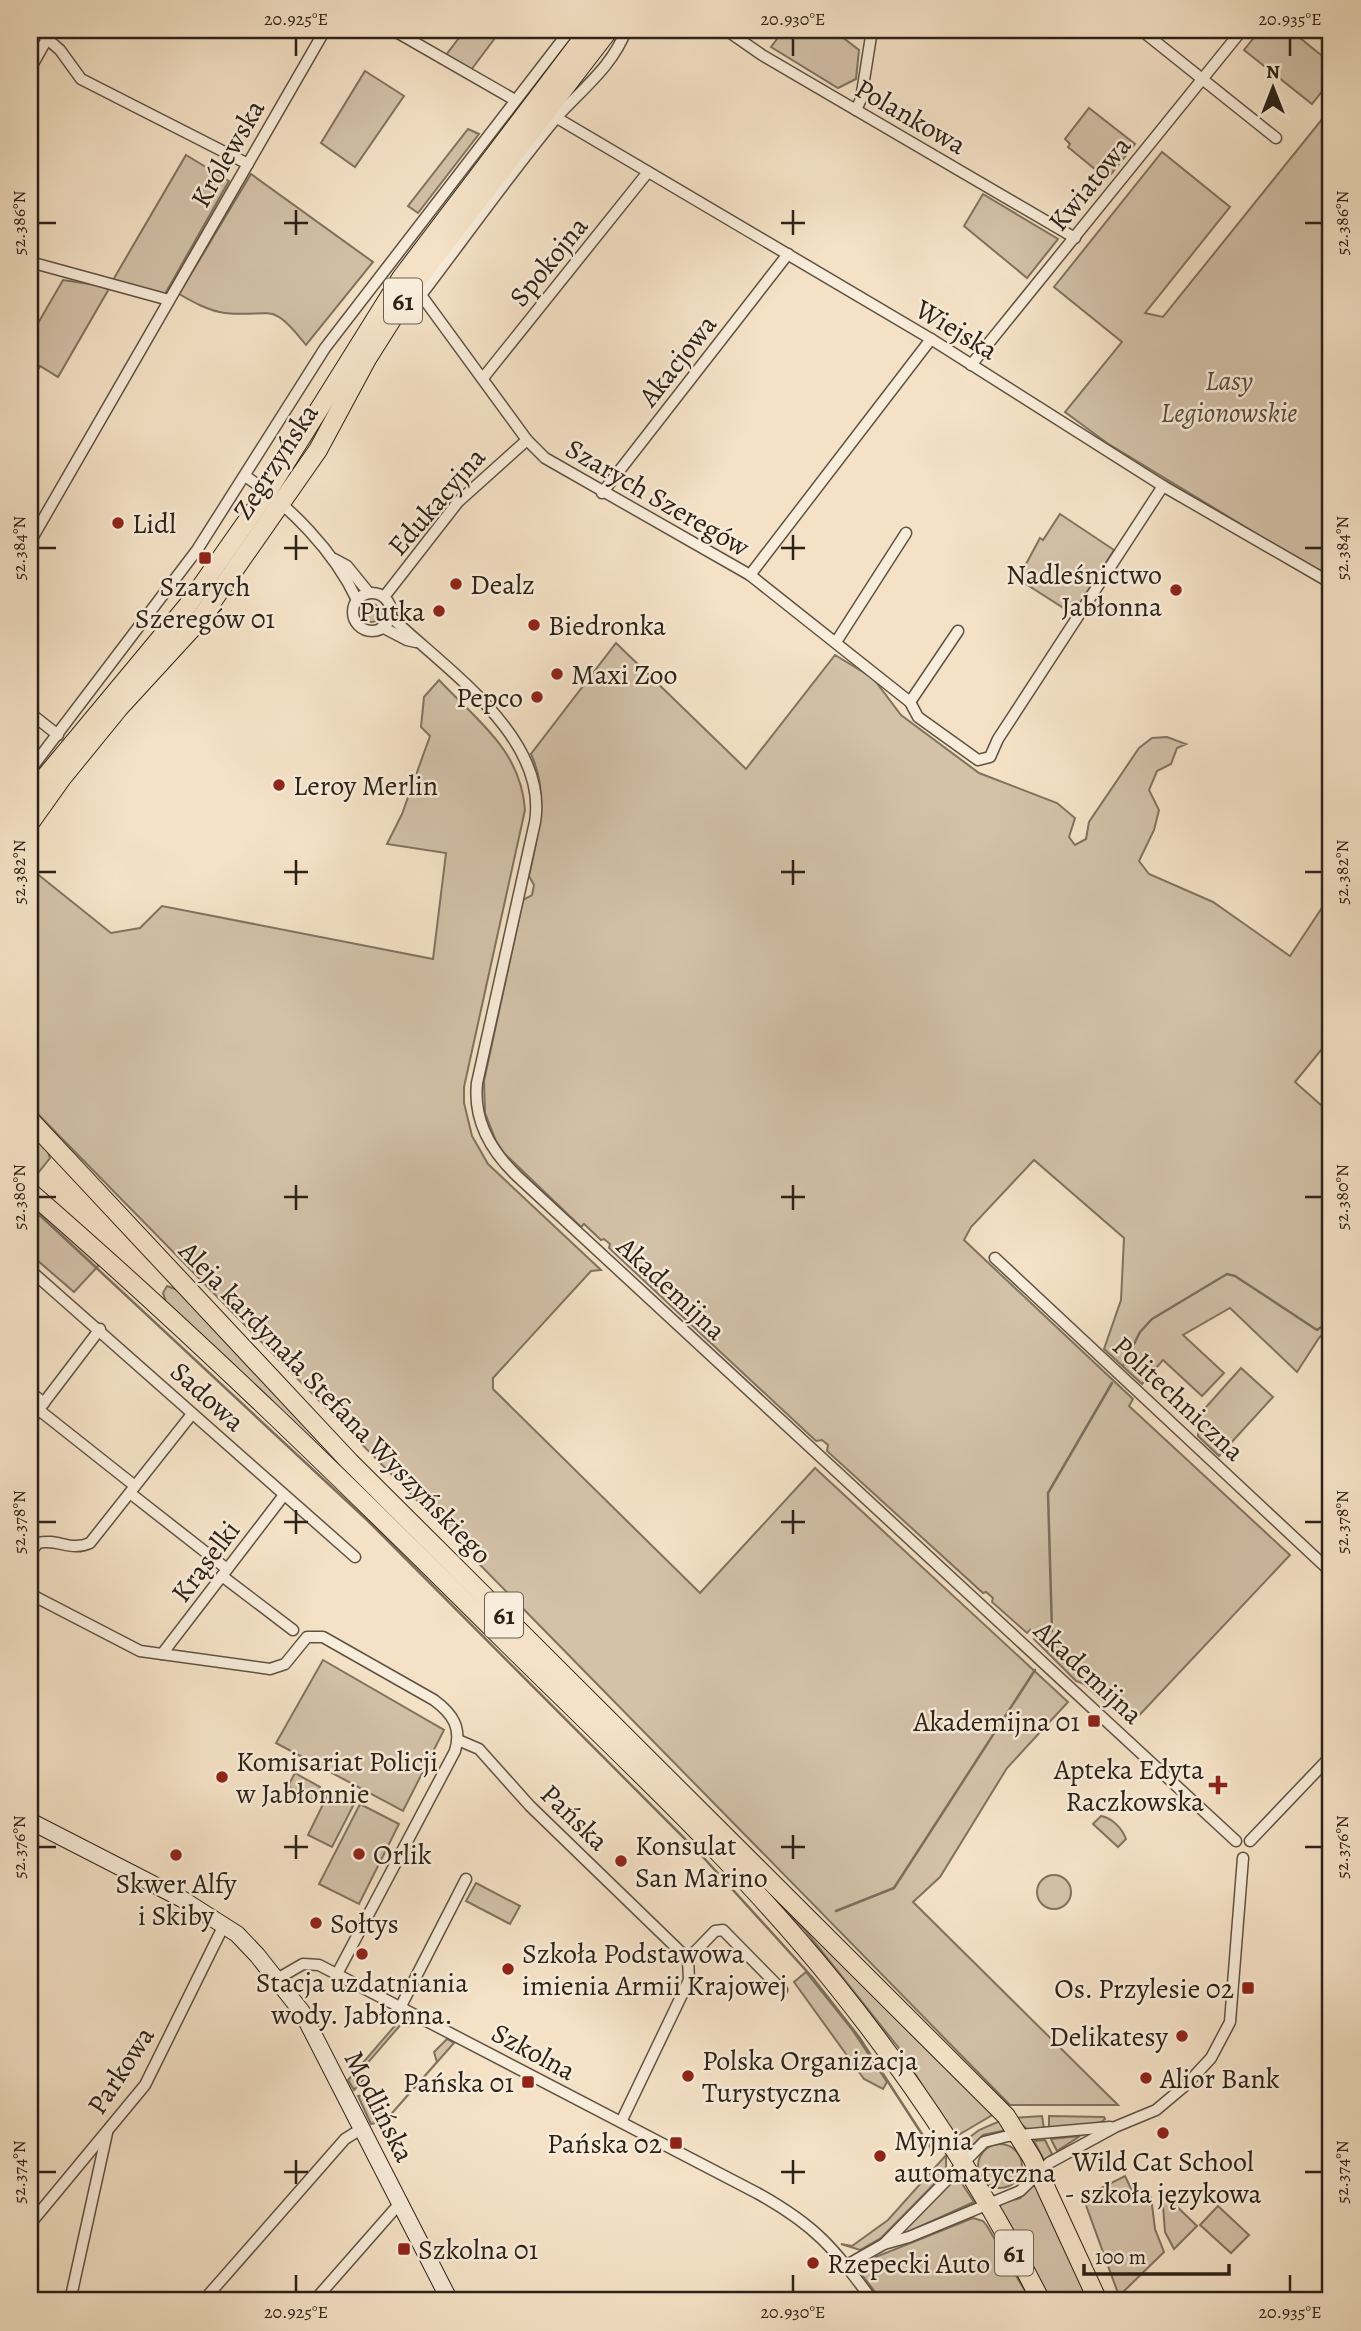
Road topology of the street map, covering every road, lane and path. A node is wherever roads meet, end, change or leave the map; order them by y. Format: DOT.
graph roads {
  1 [pos="37,30"];
  2 [pos="325,30"];
  3 [pos="393,30"];
  4 [pos="570,30"];
  5 [pos="589,30"];
  6 [pos="609,30"];
  7 [pos="625,30"];
  8 [pos="726,30"];
  9 [pos="872,30"];
  10 [pos="1141,30"];
  11 [pos="1242,30"];
  12 [pos="47,39"];
  13 [pos="582,64"];
  14 [pos="30,69"];
  15 [pos="1202,79"];
  16 [pos="537,109"];
  17 [pos="856,110"];
  18 [pos="1276,138"];
  19 [pos="248,164"];
  20 [pos="648,172"];
  21 [pos="1075,238"];
  22 [pos="788,254"];
  23 [pos="30,262"];
  24 [pos="421,295"];
  25 [pos="169,300"];
  26 [pos="386,328"];
  27 [pos="930,339"];
  28 [pos="971,365"];
  29 [pos="483,378"];
  30 [pos="527,440"];
  31 [pos="245,476"];
  32 [pos="1163,486"];
  33 [pos="602,493"];
  34 [pos="275,497"];
  35 [pos="906,533"];
  36 [pos="30,542"];
  37 [pos="331,558"];
  38 [pos="750,575"];
  39 [pos="1331,583"];
  40 [pos="369,593"];
  41 [pos="384,597"];
  42 [pos="356,600"];
  43 [pos="390,616"];
  44 [pos="382,627"];
  45 [pos="958,631"];
  46 [pos="416,642"];
  47 [pos="836,642"];
  48 [pos="910,702"];
  49 [pos="30,713"];
  50 [pos="58,735"];
  51 [pos="30,770"];
  52 [pos="30,795"];
  53 [pos="30,823"];
  54 [pos="30,1120"];
  55 [pos="30,1192"];
  56 [pos="995,1258"];
  57 [pos="30,1270"];
  58 [pos="100,1329"];
  59 [pos="30,1392"];
  60 [pos="41,1406"];
  61 [pos="192,1414"];
  62 [pos="30,1421"];
  63 [pos="132,1489"];
  64 [pos="284,1495"];
  65 [pos="32,1547"];
  66 [pos="355,1557"];
  67 [pos="225,1572"];
  68 [pos="1331,1572"];
  69 [pos="30,1594"];
  70 [pos="293,1630"];
  71 [pos="162,1654"];
  72 [pos="458,1740"];
  73 [pos="1331,1756"];
  74 [pos="30,1821"];
  75 [pos="1236,1841"];
  76 [pos="1250,1841"];
  77 [pos="1243,1858"];
  78 [pos="466,1879"];
  79 [pos="224,1925"];
  80 [pos="688,1959"];
  81 [pos="337,1974"];
  82 [pos="277,1979"];
  83 [pos="782,1990"];
  84 [pos="401,2006"];
  85 [pos="621,2122"];
  86 [pos="1115,2126"];
  87 [pos="361,2129"];
  88 [pos="107,2133"];
  89 [pos="1020,2136"];
  90 [pos="962,2163"];
  91 [pos="1038,2171"];
  92 [pos="400,2203"];
  93 [pos="985,2204"];
  94 [pos="30,2224"];
  95 [pos="884,2244"];
  96 [pos="847,2265"];
  97 [pos="70,2301"];
  98 [pos="203,2301"];
  99 [pos="314,2301"];
  100 [pos="450,2301"];
  101 [pos="873,2301"];
  102 [pos="1041,2301"];
  103 [pos="1098,2301"];
  1 -- 12 [label="street"];
  2 -- 19 [label="street, Królewska"];
  3 -- 16 [label="street, Wiejska"];
  4 -- 16 [label="street"];
  5 -- 16 [label="main road, 61"];
  6 -- 13 [label="main road, 61"];
  7 -- 13 [label="street"];
  7 -- 16 [label="street"];
  8 -- 17 [label="street, Polankowa"];
  9 -- 17 [label="street"];
  10 -- 15 [label="street"];
  11 -- 15 [label="street, Kwiatowa"];
  12 -- 14 [label="street"];
  12 -- 19 [label="street"];
  13 -- 16 [label="main road, 61"];
  15 -- 18 [label="street"];
  15 -- 21 [label="street, Kwiatowa"];
  16 -- 20 [label="street, Wiejska"];
  16 -- 24 [label="street"];
  16 -- 26 [label="main road, Zegrzyńska / 61"];
  16 -- 31 [label="street"];
  16 -- 34 [label="main road, Zegrzyńska / 61"];
  17 -- 21 [label="street, Polankowa"];
  19 -- 25 [label="street, Królewska"];
  20 -- 22 [label="street, Wiejska"];
  20 -- 29 [label="street, Spokojna"];
  21 -- 28 [label="street, Kwiatowa"];
  22 -- 27 [label="street, Wiejska"];
  22 -- 33 [label="street, Akacjowa"];
  23 -- 25 [label="street"];
  24 -- 26 [label="street"];
  24 -- 29 [label="street, Szarych Szeregów"];
  25 -- 36 [label="street, Królewska"];
  26 -- 34 [label="main road, Zegrzyńska / 61"];
  27 -- 28 [label="street, Wiejska"];
  27 -- 38 [label="street"];
  28 -- 32 [label="street, Wiejska"];
  29 -- 30 [label="street, Szarych Szeregów"];
  30 -- 33 [label="street, Szarych Szeregów"];
  30 -- 41 [label="street, Edukacyjna"];
  31 -- 34 [label="street"];
  31 -- 50 [label="street"];
  32 -- 39 [label="street, Wiejska"];
  32 -- 48 [label="street, Szarych Szeregów"];
  33 -- 38 [label="street, Szarych Szeregów"];
  34 -- 37 [label="street"];
  34 -- 52 [label="main road, Zegrzyńska / 61"];
  34 -- 53 [label="main road, Zegrzyńska / 61"];
  35 -- 47 [label="street"];
  37 -- 40 [label="street"];
  37 -- 42 [label="street"];
  38 -- 47 [label="street, Szarych Szeregów"];
  40 -- 41 [label="street"];
  40 -- 42 [label="street"];
  41 -- 43 [label="street"];
  42 -- 44 [label="street"];
  43 -- 44 [label="street"];
  43 -- 46 [label="street, Akademijna"];
  44 -- 46 [label="street, Akademijna"];
  45 -- 48 [label="street"];
  46 -- 75 [label="street, Akademijna"];
  47 -- 48 [label="street, Szarych Szeregów"];
  49 -- 50 [label="street"];
  50 -- 51 [label="street"];
  54 -- 89 [label="main road, Aleja kardynała Stefana Wyszyńskiego / 61"];
  55 -- 90 [label="main road, Aleja kardynała Stefana Wyszyńskiego / 61"];
  56 -- 68 [label="street, Politechniczna"];
  57 -- 58 [label="street, Sadowa"];
  58 -- 60 [label="street"];
  58 -- 61 [label="street, Sadowa"];
  59 -- 60 [label="street"];
  60 -- 62 [label="street"];
  60 -- 63 [label="street"];
  61 -- 63 [label="street"];
  61 -- 64 [label="street, Sadowa"];
  63 -- 65 [label="street"];
  63 -- 67 [label="street"];
  64 -- 66 [label="street, Sadowa"];
  64 -- 67 [label="street, Krąselki"];
  67 -- 70 [label="street"];
  67 -- 71 [label="street, Krąselki"];
  69 -- 71 [label="street"];
  71 -- 72 [label="street"];
  72 -- 80 [label="street, Pańska"];
  72 -- 81 [label="street"];
  73 -- 76 [label="street"];
  74 -- 79 [label="main road, Modlińska"];
  75 -- 76 [label="street"];
  75 -- 77 [label="street"];
  76 -- 77 [label="street"];
  77 -- 86 [label="street"];
  78 -- 84 [label="street"];
  79 -- 82 [label="main road, Modlińska"];
  79 -- 88 [label="street, Parkowa"];
  80 -- 83 [label="street"];
  80 -- 85 [label="street"];
  81 -- 82 [label="street, Szkolna"];
  81 -- 84 [label="street, Szkolna"];
  82 -- 87 [label="main road, Modlińska"];
  84 -- 85 [label="street, Szkolna"];
  85 -- 96 [label="street, Szkolna"];
  86 -- 89 [label="street"];
  86 -- 91 [label="street"];
  87 -- 92 [label="main road, Modlińska"];
  87 -- 98 [label="street"];
  88 -- 94 [label="street, Parkowa"];
  88 -- 97 [label="street"];
  89 -- 90 [label="street"];
  89 -- 91 [label="main road, 61"];
  90 -- 93 [label="main road, 61"];
  90 -- 95 [label="street"];
  91 -- 93 [label="street"];
  91 -- 103 [label="main road, 61"];
  92 -- 99 [label="street"];
  92 -- 100 [label="main road, Modlińska"];
  93 -- 95 [label="street"];
  93 -- 102 [label="main road, 61"];
  95 -- 96 [label="street"];
  96 -- 101 [label="street, Szkolna"];
}
